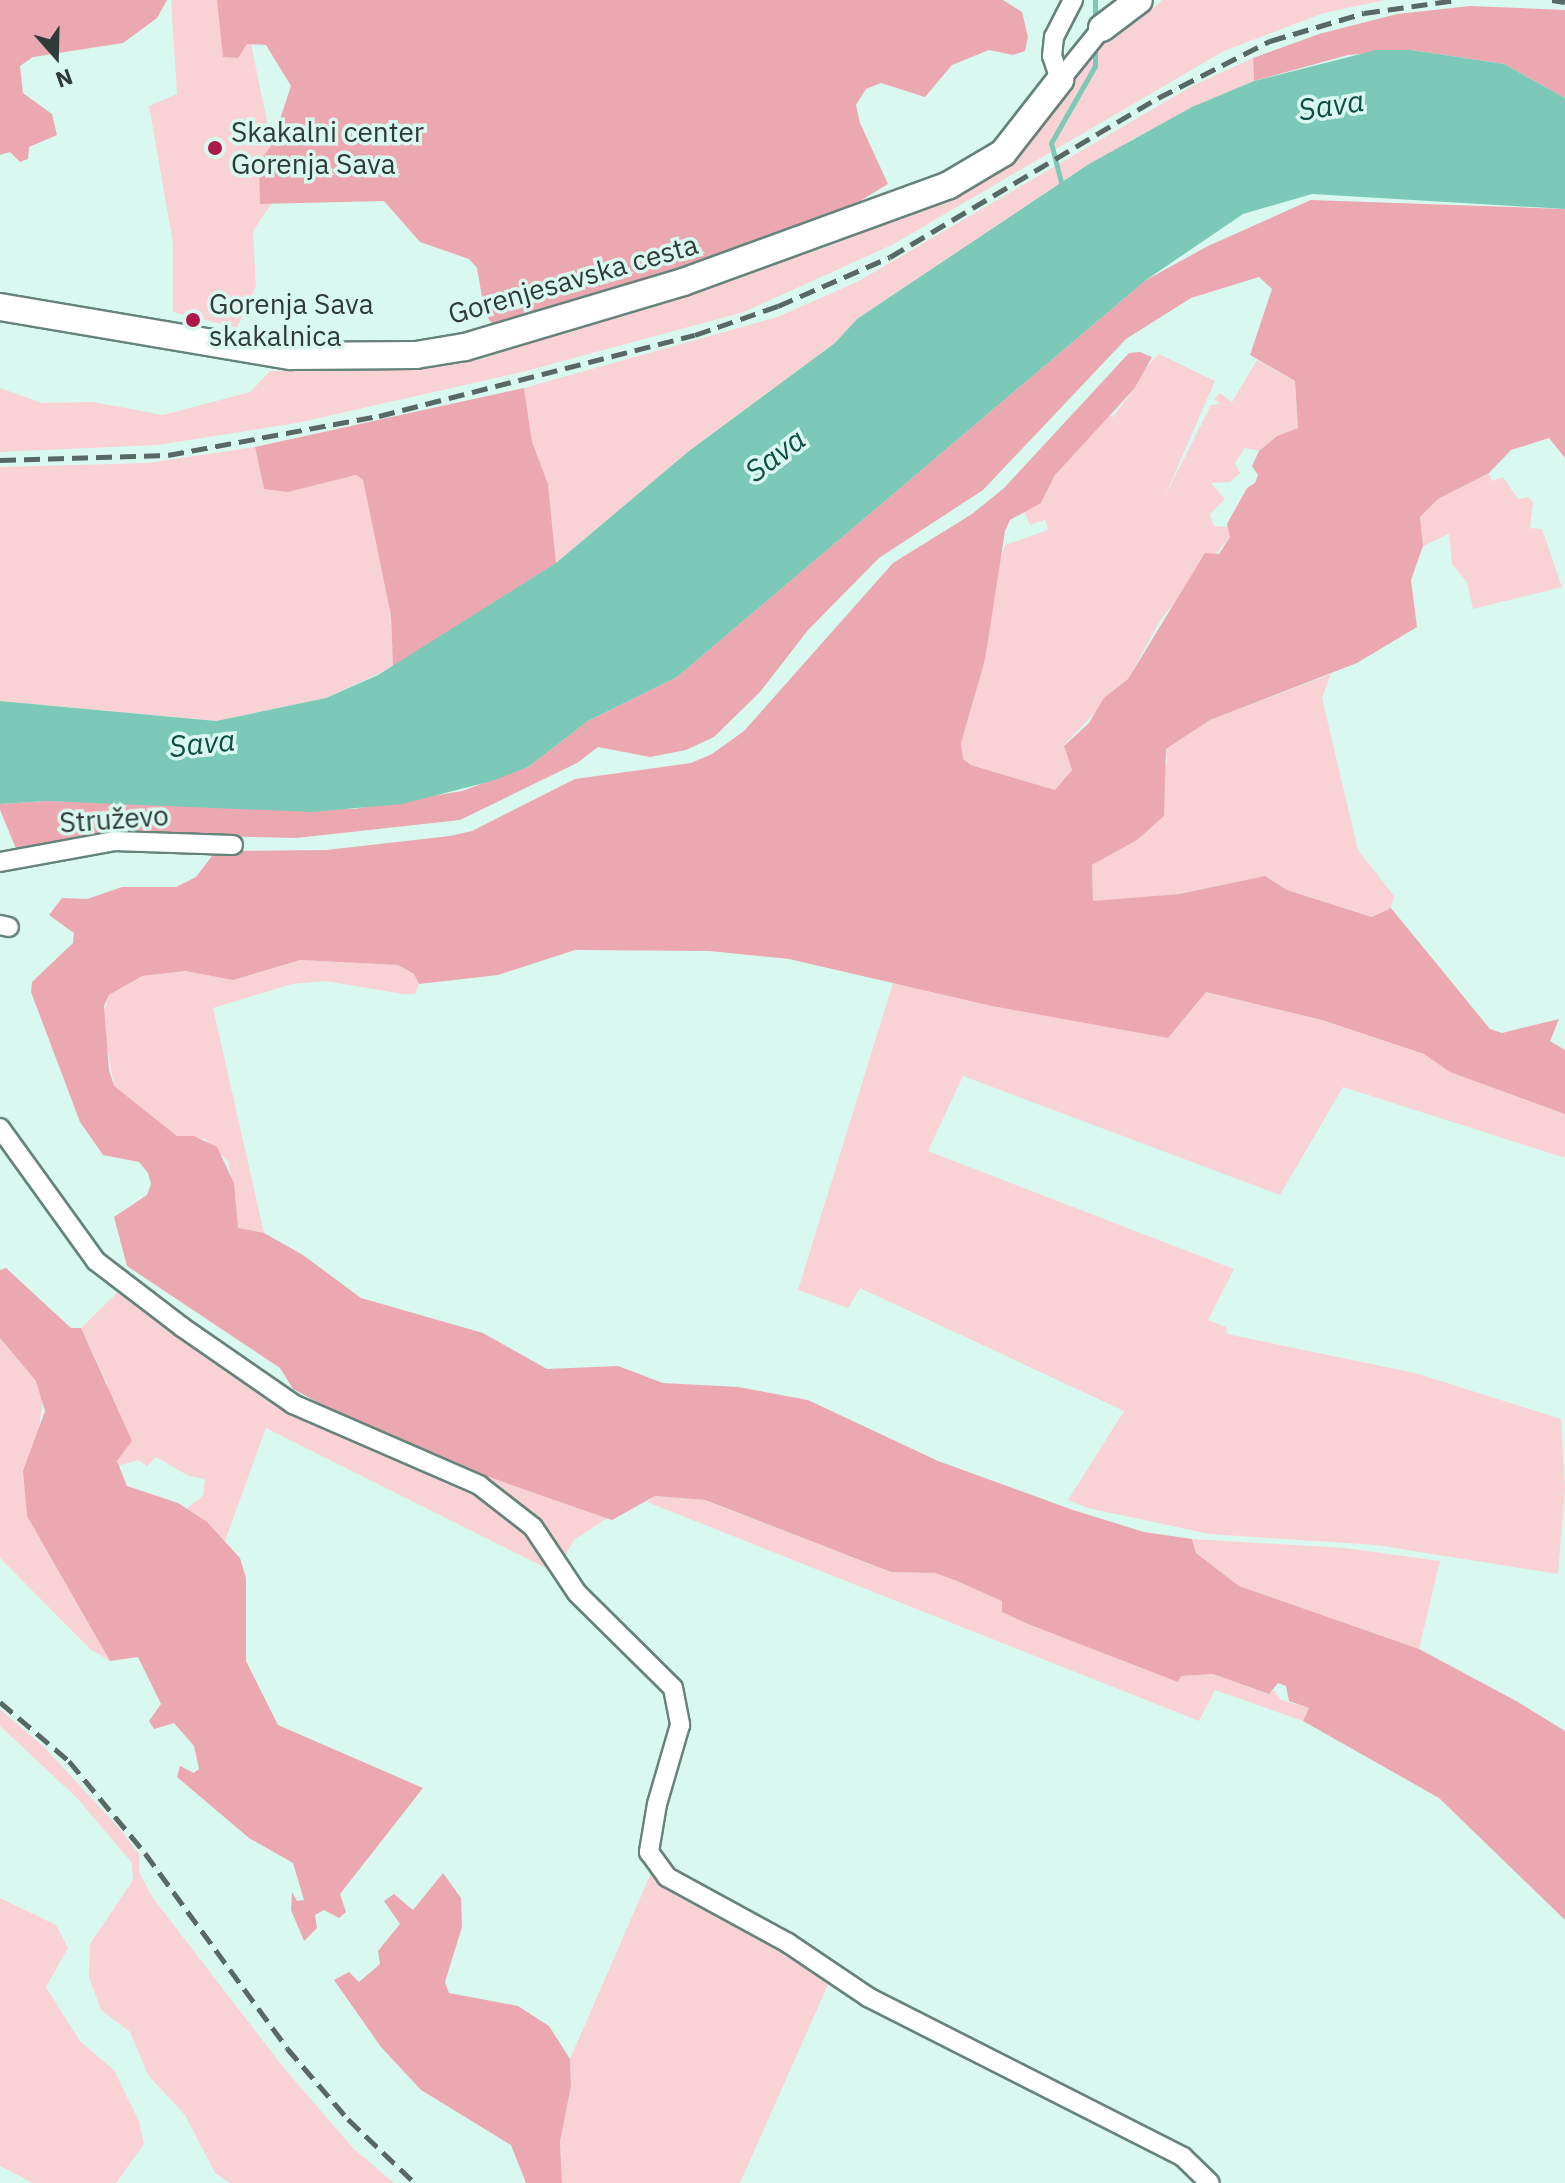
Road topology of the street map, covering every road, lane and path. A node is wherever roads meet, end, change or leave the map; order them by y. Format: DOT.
graph roads {
  1 [pos="1073,0"];
  2 [pos="1139,0"];
  3 [pos="1095,34"];
  4 [pos="1060,80"];
  5 [pos="0,307"];
  6 [pos="233,845"];
  7 [pos="0,862"];
  8 [pos="0,1128"];
  9 [pos="1210,2183"];
  1 -- 4 [label="street"];
  2 -- 3 [label="street"];
  3 -- 4 [label="street"];
  4 -- 5 [label="street, Gorenjesavska cesta"];
  6 -- 7 [label="street, Struževo"];
  8 -- 9 [label="street"];
}
